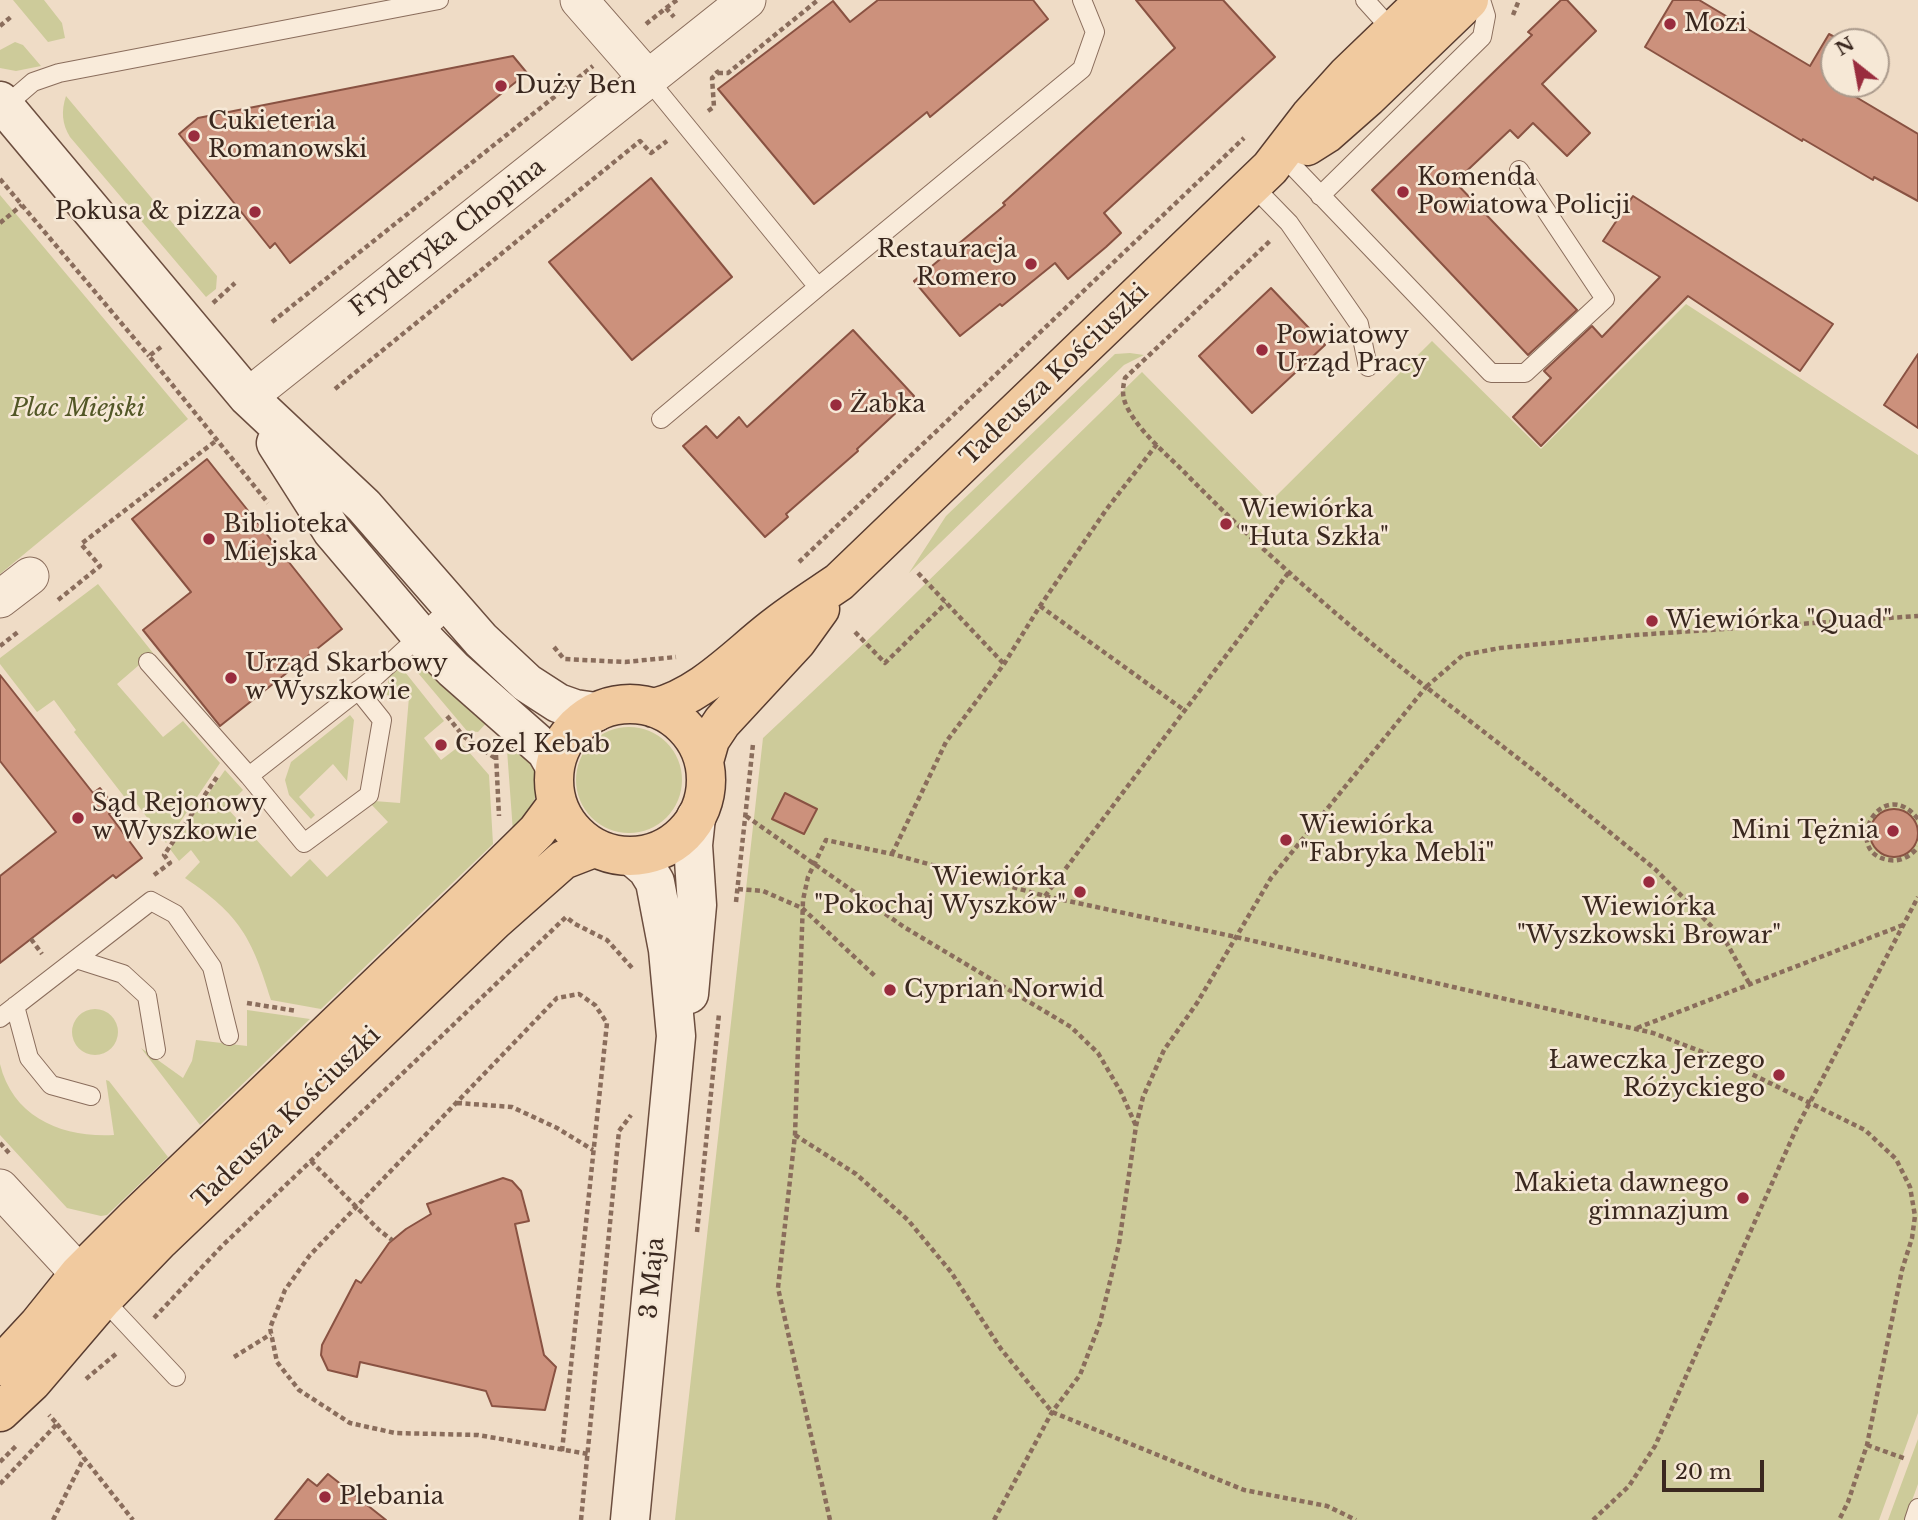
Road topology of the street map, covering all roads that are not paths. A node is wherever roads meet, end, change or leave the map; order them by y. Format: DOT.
graph roads {
  1 [pos="439,0"];
  2 [pos="579,0"];
  3 [pos="747,0"];
  4 [pos="1082,0"];
  5 [pos="1365,0"];
  6 [pos="1425,0"];
  7 [pos="1469,0"];
  8 [pos="1481,0"];
  9 [pos="1393,31"];
  10 [pos="648,79"];
  11 [pos="2,104"];
  12 [pos="1519,170"];
  13 [pos="1269,171"];
  14 [pos="1320,196"];
  15 [pos="818,287"];
  16 [pos="1368,367"];
  17 [pos="248,397"];
  18 [pos="661,419"];
  19 [pos="30,576"];
  20 [pos="839,582"];
  21 [pos="0,600"];
  22 [pos="451,607"];
  23 [pos="421,636"];
  24 [pos="148,662"];
  25 [pos="358,691"];
  26 [pos="654,708"];
  27 [pos="596,712"];
  28 [pos="704,761"];
  29 [pos="554,765"];
  30 [pos="249,776"];
  31 [pos="557,804"];
  32 [pos="696,817"];
  33 [pos="594,848"];
  34 [pos="633,857"];
  35 [pos="76,959"];
  36 [pos="15,1006"];
  37 [pos="0,1018"];
  38 [pos="229,1036"];
  39 [pos="676,1036"];
  40 [pos="156,1050"];
  41 [pos="91,1096"];
  42 [pos="0,1188"];
  43 [pos="91,1286"];
  44 [pos="0,1366"];
  45 [pos="176,1377"];
  46 [pos="0,1412"];
  47 [pos="1918,1508"];
  48 [pos="630,1520"];
  49 [pos="1914,1520"];
  1 -- 11 [label="lane"];
  2 -- 10 [label="street"];
  3 -- 10 [label="street, Fryderyka Chopina"];
  4 -- 15 [label="lane"];
  5 -- 9 [label="lane"];
  6 -- 9 [label="main road, Tadeusza Kościuszki"];
  7 -- 13 [label="main road, Tadeusza Kościuszki"];
  8 -- 14 [label="lane"];
  9 -- 13 [label="main road, Tadeusza Kościuszki"];
  10 -- 15 [label="lane"];
  10 -- 17 [label="street, Fryderyka Chopina"];
  11 -- 17 [label="street"];
  12 -- 14 [label="lane"];
  13 -- 14 [label="lane"];
  13 -- 16 [label="lane"];
  13 -- 20 [label="main road, Tadeusza Kościuszki"];
  15 -- 18 [label="lane"];
  17 -- 22 [label="street"];
  17 -- 23 [label="street"];
  19 -- 21 [label="street"];
  20 -- 26 [label="main road, Tadeusza Kościuszki"];
  20 -- 28 [label="main road, Tadeusza Kościuszki"];
  22 -- 23 [label="lane"];
  22 -- 27 [label="street"];
  23 -- 25 [label="lane"];
  23 -- 29 [label="street"];
  24 -- 30 [label="lane"];
  25 -- 30 [label="lane"];
  25 -- 30 [label="lane"];
  26 -- 27 [label="main road"];
  26 -- 28 [label="main road"];
  27 -- 29 [label="main road"];
  28 -- 32 [label="main road"];
  29 -- 31 [label="main road"];
  31 -- 33 [label="main road"];
  31 -- 43 [label="main road, Tadeusza Kościuszki"];
  32 -- 34 [label="main road"];
  32 -- 39 [label="street, 3 Maja"];
  33 -- 34 [label="main road"];
  33 -- 43 [label="main road, Tadeusza Kościuszki"];
  34 -- 39 [label="street, 3 Maja"];
  35 -- 36 [label="lane"];
  35 -- 38 [label="lane"];
  35 -- 40 [label="lane"];
  36 -- 37 [label="lane"];
  36 -- 41 [label="lane"];
  39 -- 48 [label="street, 3 Maja"];
  42 -- 43 [label="street"];
  43 -- 44 [label="main road, Tadeusza Kościuszki"];
  43 -- 45 [label="lane"];
  43 -- 46 [label="main road, Tadeusza Kościuszki"];
  47 -- 49 [label="lane"];
}
